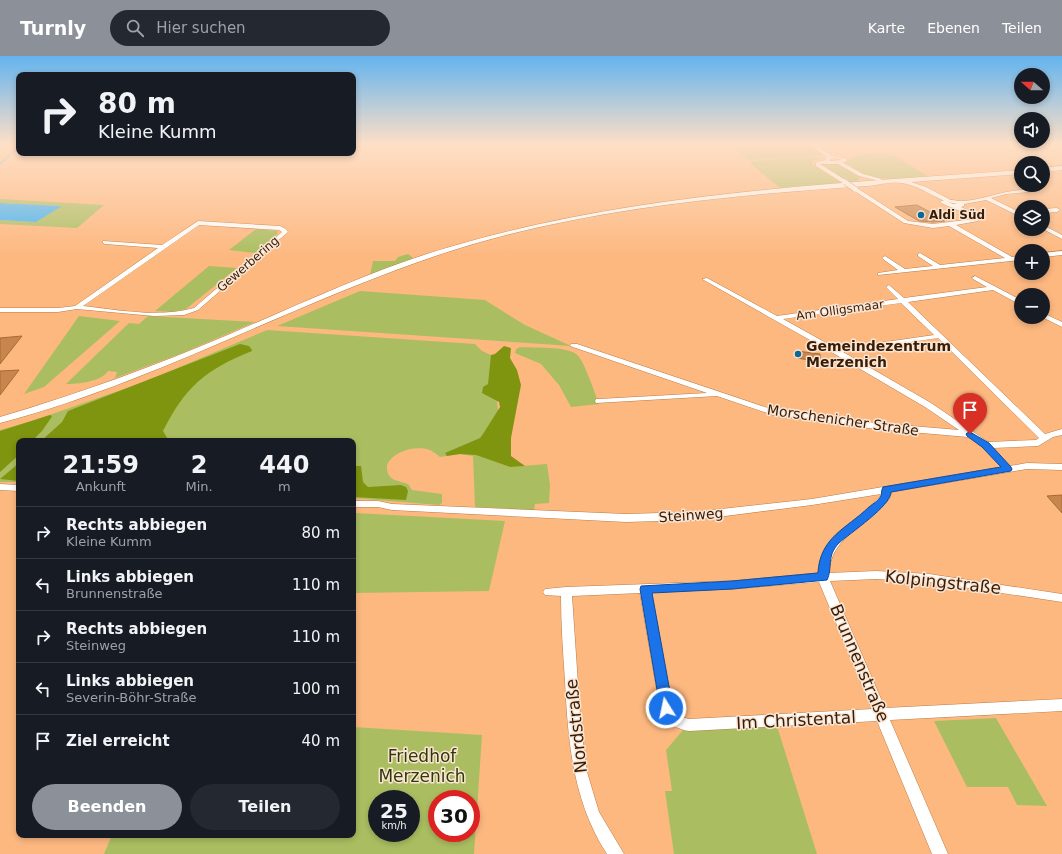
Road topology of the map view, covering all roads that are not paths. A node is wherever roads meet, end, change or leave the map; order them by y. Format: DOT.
graph roads {
  1 [pos="845,181"];
  2 [pos="860,181"];
  3 [pos="897,181"];
  4 [pos="926,181"];
  5 [pos="888,182"];
  6 [pos="851,185"];
  7 [pos="924,188"];
  8 [pos="1018,192"];
  9 [pos="987,198"];
  10 [pos="947,200"];
  11 [pos="959,205"];
  12 [pos="1050,210"];
  13 [pos="1057,210"];
  14 [pos="1014,211"];
  15 [pos="950,224"];
  16 [pos="1062,230"];
  17 [pos="1051,231"];
  18 [pos="1062,236"];
  19 [pos="105,242"];
  20 [pos="164,247"];
  21 [pos="1062,253"];
  22 [pos="1050,254"];
  23 [pos="920,255"];
  24 [pos="885,258"];
  25 [pos="1011,259"];
  26 [pos="1014,259"];
  27 [pos="938,267"];
  28 [pos="903,271"];
  29 [pos="880,274"];
  30 [pos="975,278"];
  31 [pos="705,279"];
  32 [pos="889,287"];
  33 [pos="994,288"];
  34 [pos="1014,299"];
  35 [pos="904,301"];
  36 [pos="77,307"];
  37 [pos="0,310"];
  38 [pos="776,318"];
  39 [pos="1050,319"];
  40 [pos="1062,326"];
  41 [pos="938,336"];
  42 [pos="574,346"];
  43 [pos="836,350"];
  44 [pos="719,395"];
  45 [pos="599,401"];
  46 [pos="0,420"];
  47 [pos="1062,432"];
  48 [pos="970,434"];
  49 [pos="1044,438"];
  50 [pos="986,445"];
  51 [pos="1062,467"];
  52 [pos="1008,469"];
  53 [pos="0,487"];
  54 [pos="16,488"];
  55 [pos="886,490"];
  56 [pos="356,504"];
  57 [pos="823,577"];
  58 [pos="645,589"];
  59 [pos="566,591"];
  60 [pos="549,592"];
  61 [pos="1062,598"];
  62 [pos="1062,705"];
  63 [pos="882,716"];
  64 [pos="616,854"];
  65 [pos="940,854"];
  1 -- 6 [label="street"];
  2 -- 6 [label="main road"];
  3 -- 5 [label="main road"];
  4 -- 7 [label="main road"];
  5 -- 6 [label="main road"];
  5 -- 7 [label="main road"];
  6 -- 15 [label="street"];
  6 -- 46 [label="main road"];
  7 -- 10 [label="main road"];
  8 -- 9 [label="street"];
  9 -- 11 [label="street"];
  9 -- 14 [label="street"];
  10 -- 11 [label="street"];
  11 -- 15 [label="street"];
  12 -- 13 [label="street"];
  15 -- 25 [label="street"];
  16 -- 17 [label="street"];
  17 -- 18 [label="street"];
  19 -- 20 [label="street"];
  20 -- 36 [label="street, Gewerbering"];
  20 -- 36 [label="street, Gewerbering"];
  21 -- 22 [label="street"];
  23 -- 27 [label="street"];
  24 -- 28 [label="street"];
  25 -- 26 [label="street"];
  25 -- 27 [label="street"];
  27 -- 28 [label="street"];
  28 -- 29 [label="street"];
  30 -- 33 [label="street"];
  31 -- 38 [label="street"];
  32 -- 35 [label="street"];
  33 -- 34 [label="street"];
  33 -- 35 [label="street, Am Olligsmaar"];
  35 -- 38 [label="street, Am Olligsmaar"];
  35 -- 41 [label="street"];
  36 -- 37 [label="street, Gewerbering"];
  38 -- 43 [label="street"];
  39 -- 40 [label="street"];
  41 -- 43 [label="street"];
  41 -- 49 [label="street"];
  42 -- 44 [label="street, Morschenicher Straße"];
  43 -- 48 [label="street"];
  44 -- 45 [label="street, Morschenicher Straße"];
  44 -- 48 [label="street, Morschenicher Straße"];
  47 -- 49 [label="street"];
  48 -- 50 [label="street"];
  49 -- 50 [label="street"];
  50 -- 52 [label="street"];
  51 -- 52 [label="street, Steinweg"];
  52 -- 55 [label="street, Steinweg"];
  53 -- 54 [label="street"];
  55 -- 56 [label="street, Steinweg"];
  55 -- 57 [label="street, Brunnenstraße"];
  57 -- 58 [label="street, Kolpingstraße"];
  57 -- 61 [label="street, Kolpingstraße"];
  57 -- 63 [label="street, Brunnenstraße"];
  58 -- 59 [label="street, Kolpingstraße"];
  58 -- 63 [label="street, Im Christental"];
  59 -- 60 [label="street, Kolpingstraße"];
  59 -- 64 [label="street, Nordstraße"];
  62 -- 63 [label="street, Im Christental"];
  63 -- 65 [label="street, Brunnenstraße"];
}
